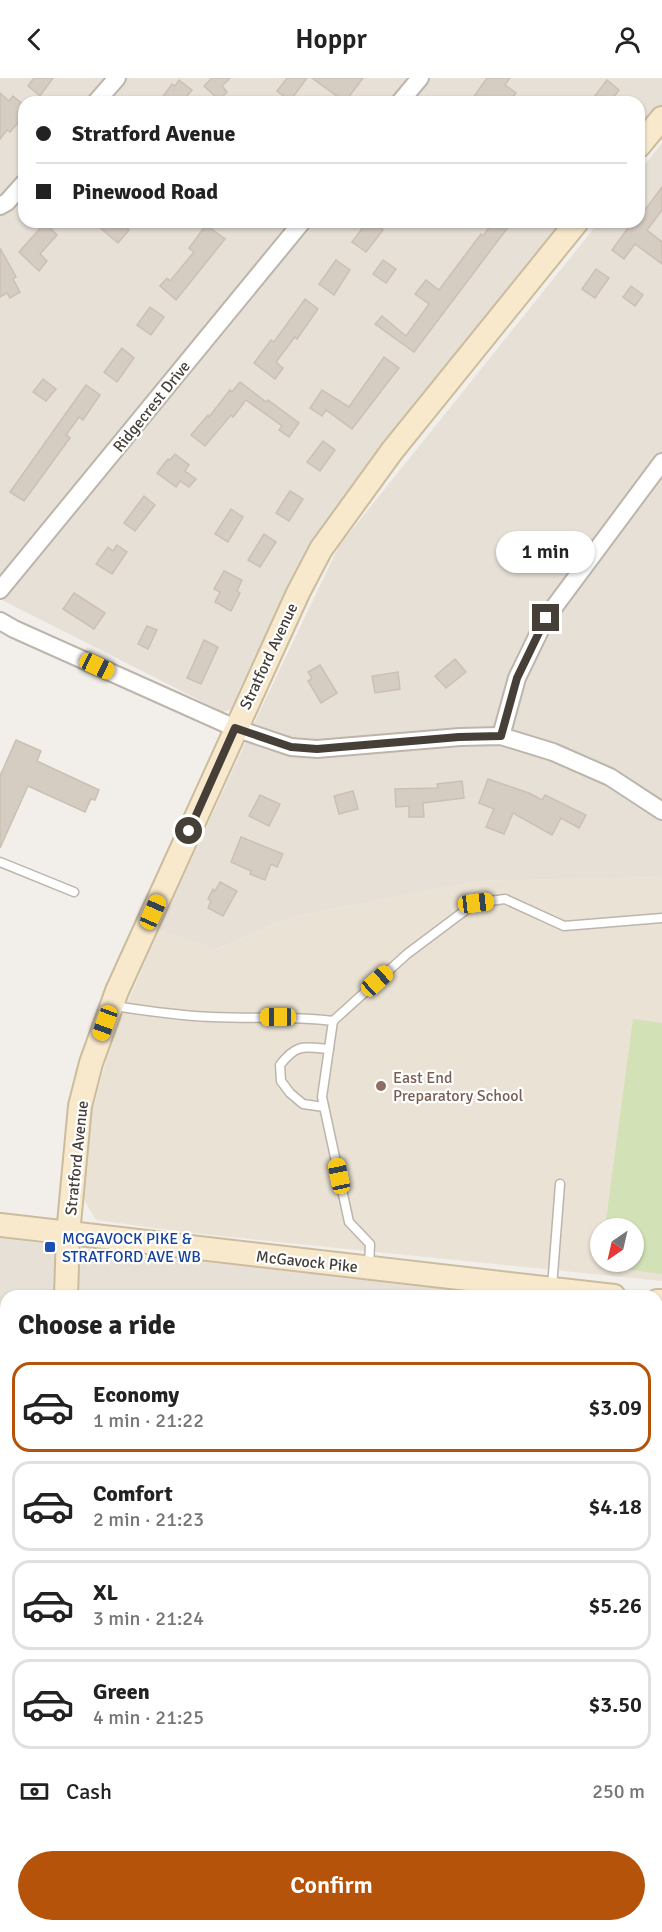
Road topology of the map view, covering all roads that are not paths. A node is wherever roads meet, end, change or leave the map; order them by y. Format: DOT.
graph roads {
  1 [pos="117,78"];
  2 [pos="420,78"];
  3 [pos="101,96"];
  4 [pos="405,96"];
  5 [pos="662,118"];
  6 [pos="645,139"];
  7 [pos="18,190"];
  8 [pos="0,206"];
  9 [pos="297,228"];
  10 [pos="572,228"];
  11 [pos="662,462"];
  12 [pos="0,590"];
  13 [pos="0,621"];
  14 [pos="235,728"];
  15 [pos="501,736"];
  16 [pos="661,809"];
  17 [pos="0,862"];
  18 [pos="74,892"];
  19 [pos="662,918"];
  20 [pos="112,1005"];
  21 [pos="333,1021"];
  22 [pos="329,1049"];
  23 [pos="324,1107"];
  24 [pos="560,1184"];
  25 [pos="0,1225"];
  26 [pos="68,1234"];
  27 [pos="369,1268"];
  28 [pos="552,1288"];
  29 [pos="66,1290"];
  30 [pos="568,1290"];
  1 -- 3 [label="street"];
  2 -- 4 [label="street"];
  5 -- 6 [label="street"];
  7 -- 8 [label="street"];
  9 -- 12 [label="street, Ridgecrest Drive"];
  10 -- 14 [label="street, Stratford Avenue"];
  11 -- 15 [label="street"];
  13 -- 14 [label="street"];
  14 -- 15 [label="street"];
  14 -- 20 [label="street, Stratford Avenue"];
  15 -- 16 [label="street"];
  17 -- 18 [label="lane"];
  19 -- 21 [label="lane"];
  20 -- 21 [label="lane"];
  20 -- 26 [label="street, Stratford Avenue"];
  21 -- 22 [label="lane"];
  22 -- 23 [label="lane"];
  22 -- 23 [label="lane"];
  23 -- 27 [label="lane"];
  24 -- 28 [label="lane"];
  25 -- 26 [label="street, McGavock Pike"];
  26 -- 27 [label="street, McGavock Pike"];
  26 -- 29 [label="street, Stratford Avenue"];
  27 -- 28 [label="street, McGavock Pike"];
  28 -- 30 [label="street, McGavock Pike"];
}
